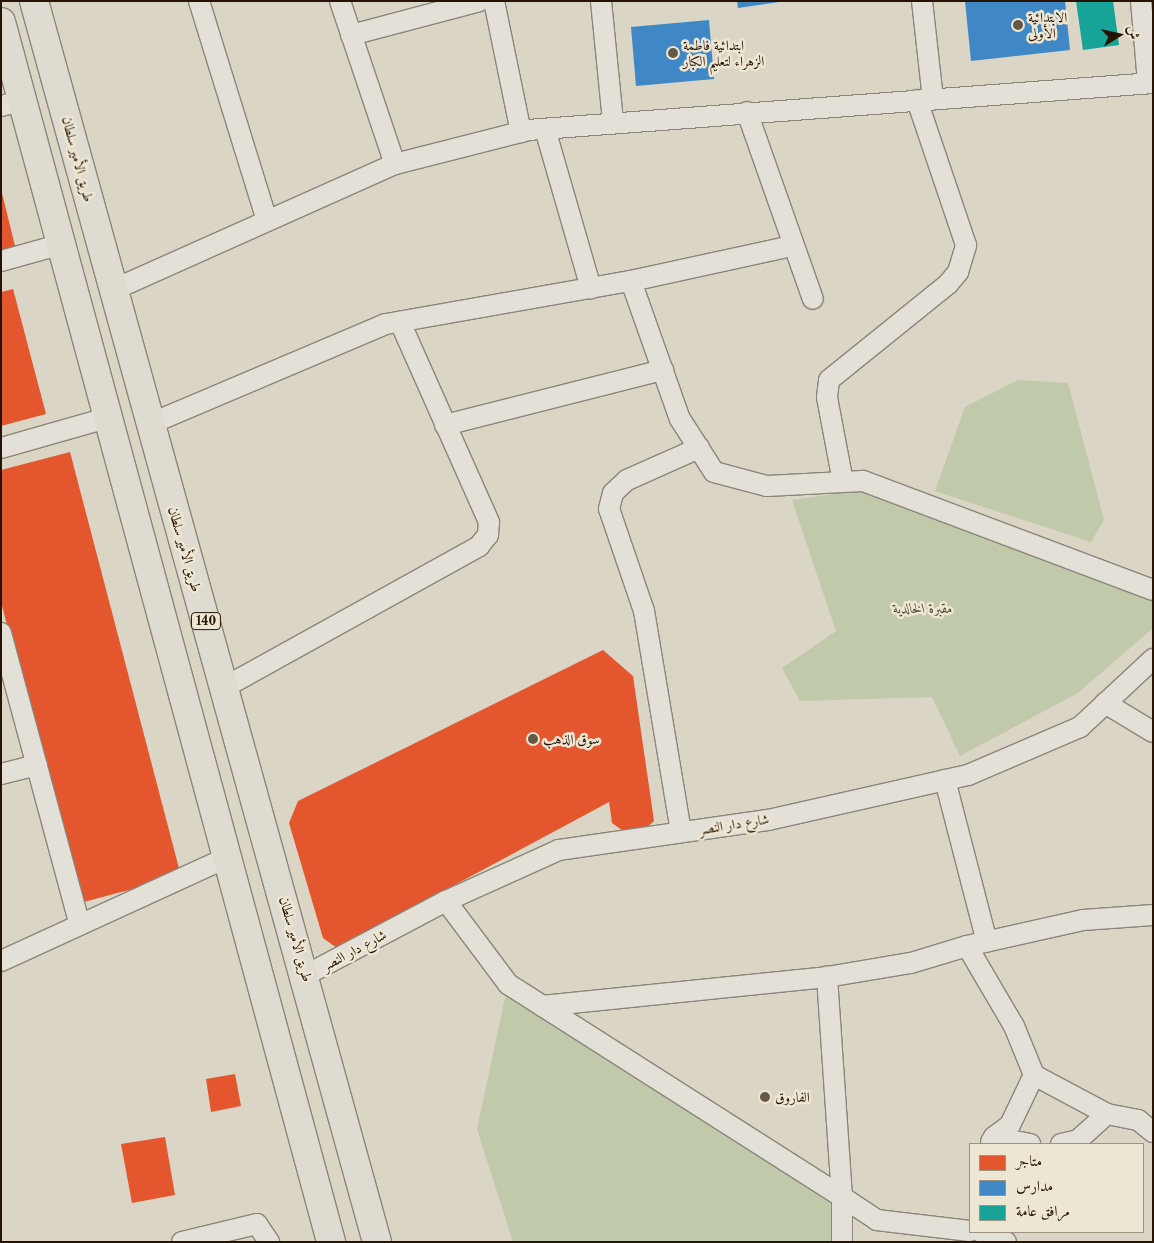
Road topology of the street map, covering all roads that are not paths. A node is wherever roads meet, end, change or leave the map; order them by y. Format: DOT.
graph roads {
  1 [pos="34,1"];
  2 [pos="199,1"];
  3 [pos="340,1"];
  4 [pos="480,1"];
  5 [pos="494,1"];
  6 [pos="601,1"];
  7 [pos="922,1"];
  8 [pos="1141,1"];
  9 [pos="1,22"];
  10 [pos="351,35"];
  11 [pos="1150,83"];
  12 [pos="925,99"];
  13 [pos="12,103"];
  14 [pos="747,112"];
  15 [pos="613,122"];
  16 [pos="544,129"];
  17 [pos="520,132"];
  18 [pos="395,164"];
  19 [pos="266,221"];
  20 [pos="62,244"];
  21 [pos="792,246"];
  22 [pos="1,261"];
  23 [pos="631,281"];
  24 [pos="591,288"];
  25 [pos="113,290"];
  26 [pos="813,299"];
  27 [pos="400,322"];
  28 [pos="663,370"];
  29 [pos="110,417"];
  30 [pos="150,424"];
  31 [pos="445,425"];
  32 [pos="1,448"];
  33 [pos="699,448"];
  34 [pos="843,482"];
  35 [pos="1153,590"];
  36 [pos="1,633"];
  37 [pos="1153,659"];
  38 [pos="225,687"];
  39 [pos="1105,703"];
  40 [pos="1153,732"];
  41 [pos="37,765"];
  42 [pos="1,774"];
  43 [pos="945,780"];
  44 [pos="681,832"];
  45 [pos="228,857"];
  46 [pos="446,901"];
  47 [pos="1153,915"];
  48 [pos="80,925"];
  49 [pos="987,942"];
  50 [pos="968,946"];
  51 [pos="1,961"];
  52 [pos="306,975"];
  53 [pos="827,977"];
  54 [pos="542,1006"];
  55 [pos="1034,1075"];
  56 [pos="1107,1114"];
  57 [pos="1153,1132"];
  58 [pos="992,1140"];
  59 [pos="1020,1143"];
  60 [pos="1065,1143"];
  61 [pos="842,1198"];
  62 [pos="969,1231"];
  63 [pos="983,1233"];
  64 [pos="182,1242"];
  65 [pos="269,1242"];
  66 [pos="331,1242"];
  67 [pos="377,1242"];
  68 [pos="842,1242"];
  69 [pos="1006,1242"];
  1 -- 25 [label="highway, طريق الأمير سلطان / 140"];
  2 -- 19 [label="street"];
  3 -- 10 [label="street"];
  4 -- 10 [label="street"];
  5 -- 17 [label="street"];
  6 -- 15 [label="street"];
  7 -- 12 [label="street"];
  8 -- 11 [label="street"];
  9 -- 13 [label="highway"];
  10 -- 18 [label="street"];
  11 -- 12 [label="street"];
  12 -- 14 [label="street"];
  12 -- 34 [label="street"];
  13 -- 20 [label="highway"];
  14 -- 15 [label="street"];
  14 -- 21 [label="street"];
  15 -- 16 [label="street"];
  16 -- 17 [label="street"];
  16 -- 24 [label="street"];
  17 -- 18 [label="street"];
  18 -- 19 [label="street"];
  19 -- 25 [label="street"];
  20 -- 22 [label="street"];
  20 -- 29 [label="highway"];
  21 -- 23 [label="street"];
  21 -- 26 [label="street"];
  23 -- 24 [label="street"];
  23 -- 28 [label="street"];
  24 -- 27 [label="street"];
  25 -- 30 [label="highway, طريق الأمير سلطان / 140"];
  27 -- 30 [label="street"];
  27 -- 31 [label="street"];
  28 -- 31 [label="street"];
  28 -- 33 [label="street"];
  29 -- 32 [label="street"];
  29 -- 45 [label="highway"];
  30 -- 38 [label="highway, طريق الأمير سلطان / 140"];
  31 -- 38 [label="street"];
  33 -- 34 [label="street"];
  33 -- 44 [label="street"];
  34 -- 35 [label="street"];
  36 -- 41 [label="street"];
  37 -- 39 [label="street, شارع دار النصر"];
  38 -- 52 [label="highway, طريق الأمير سلطان / 140"];
  39 -- 40 [label="street"];
  39 -- 43 [label="street, شارع دار النصر"];
  41 -- 42 [label="street"];
  41 -- 48 [label="street"];
  43 -- 44 [label="street, شارع دار النصر"];
  43 -- 49 [label="street"];
  44 -- 46 [label="street, شارع دار النصر"];
  45 -- 48 [label="street"];
  45 -- 66 [label="highway"];
  46 -- 52 [label="street, شارع دار النصر"];
  46 -- 54 [label="street"];
  47 -- 49 [label="street"];
  48 -- 51 [label="street"];
  49 -- 50 [label="street"];
  50 -- 53 [label="street"];
  50 -- 55 [label="street"];
  52 -- 67 [label="highway, طريق الأمير سلطان / 140"];
  53 -- 54 [label="street"];
  53 -- 61 [label="street"];
  54 -- 61 [label="street"];
  55 -- 56 [label="street"];
  55 -- 58 [label="street"];
  56 -- 57 [label="street"];
  56 -- 60 [label="street"];
  58 -- 59 [label="street"];
  61 -- 62 [label="street"];
  61 -- 68 [label="street"];
  63 -- 69 [label="street"];
  64 -- 65 [label="street"];
}
